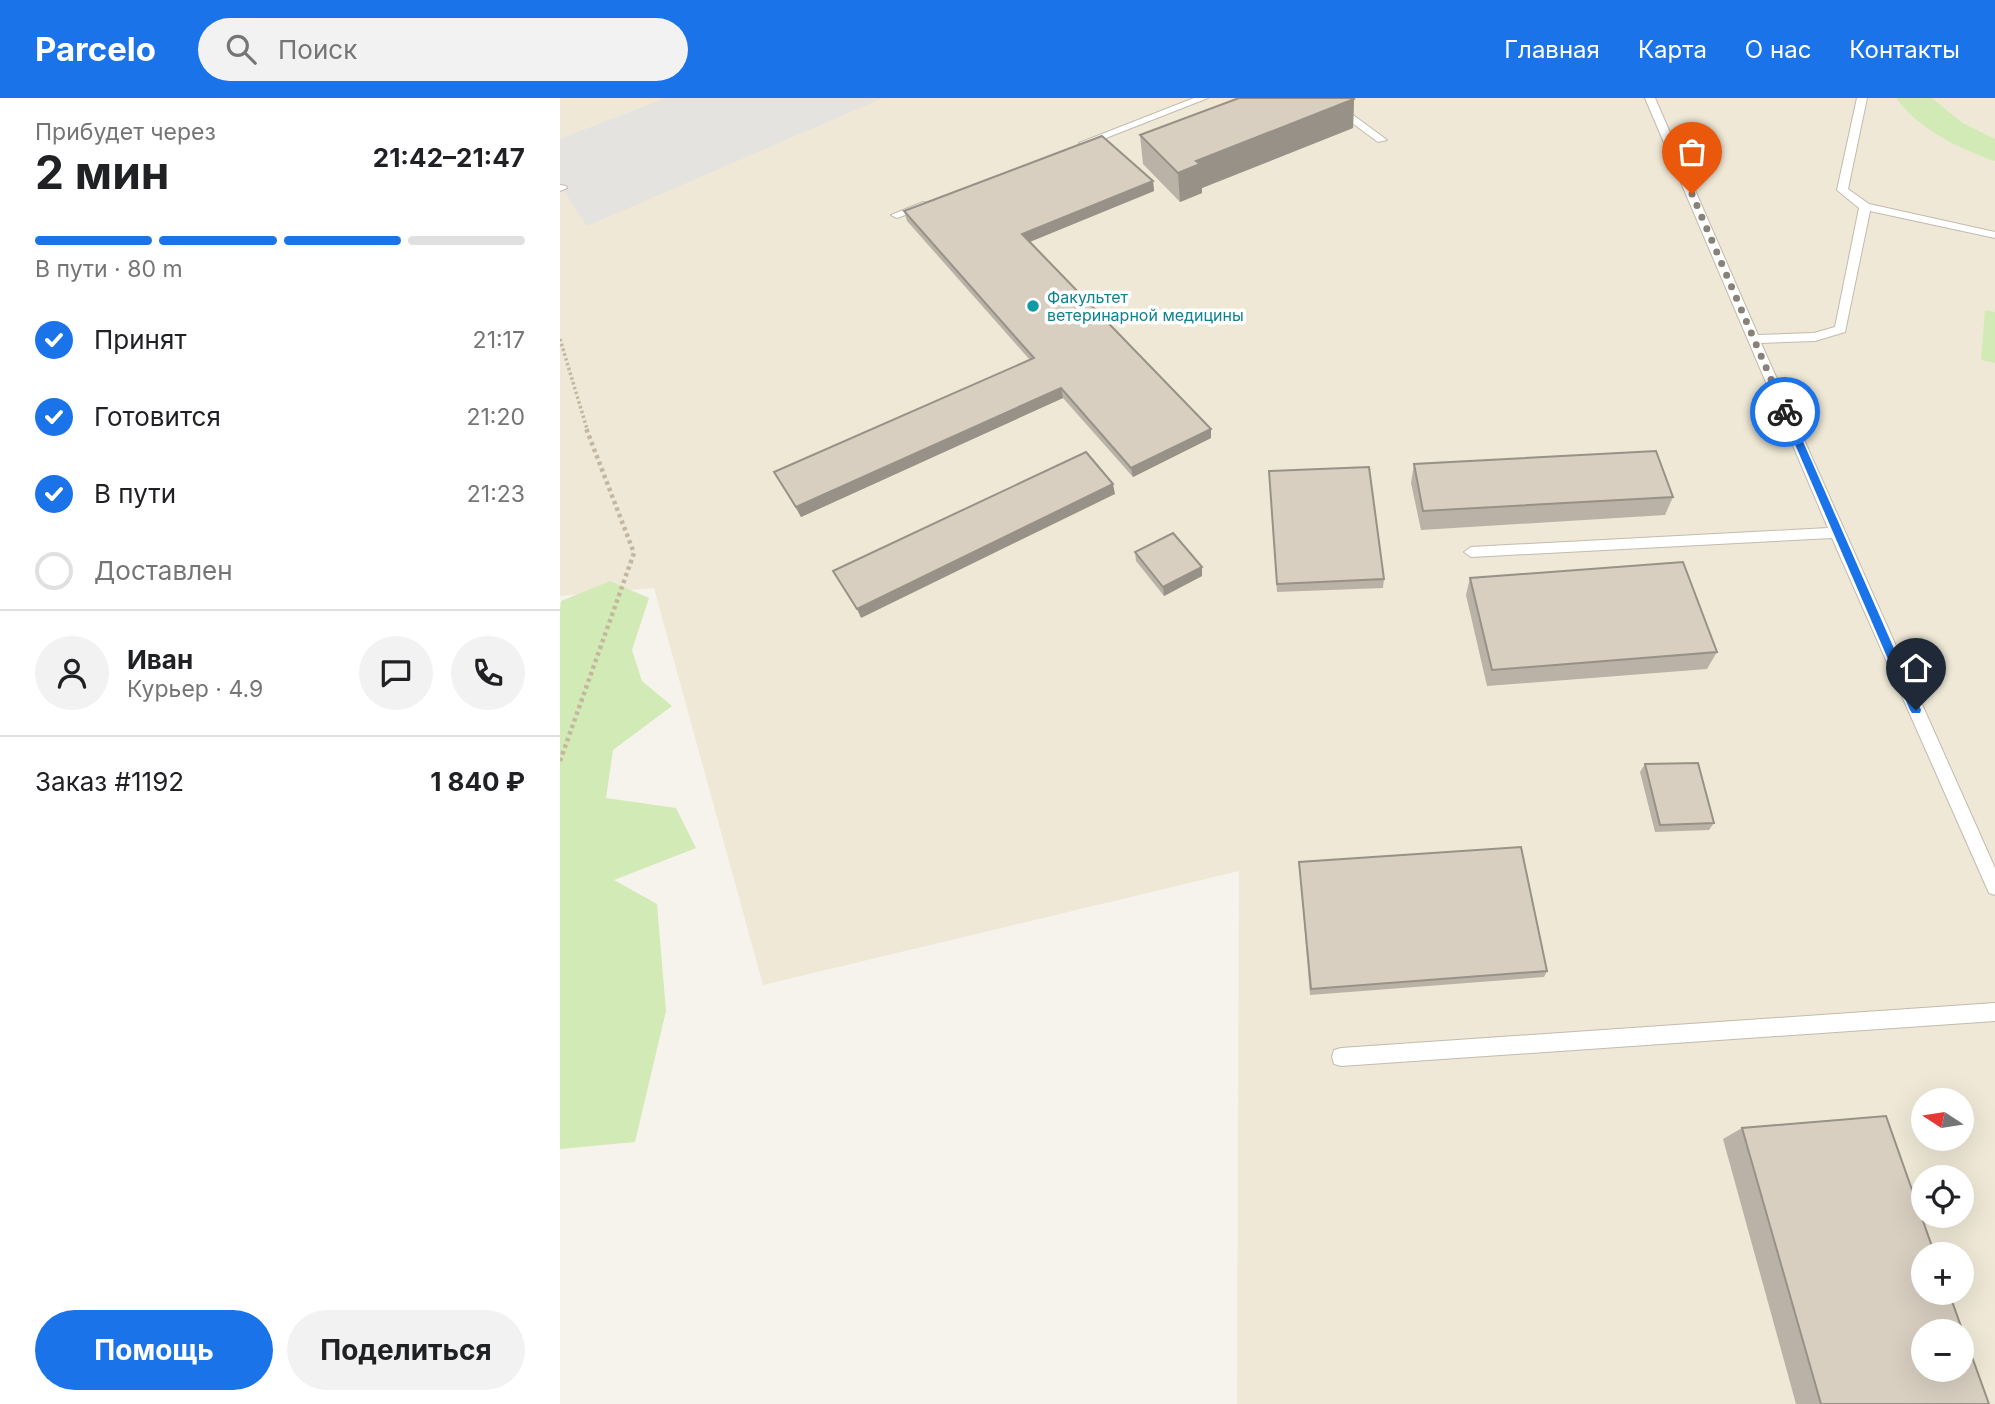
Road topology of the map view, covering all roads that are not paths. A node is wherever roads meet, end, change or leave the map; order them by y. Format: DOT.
graph roads {
  1 [pos="1203,98"];
  2 [pos="1323,98"];
  3 [pos="1650,98"];
  4 [pos="1862,98"];
  5 [pos="1185,102"];
  6 [pos="1382,140"];
  7 [pos="1078,146"];
  8 [pos="936,200"];
  9 [pos="1865,207"];
  10 [pos="897,215"];
  11 [pos="1995,235"];
  12 [pos="1755,339"];
  13 [pos="1837,533"];
  14 [pos="1471,552"];
  15 [pos="1995,887"];
  16 [pos="1995,1012"];
  17 [pos="1341,1057"];
  1 -- 5 [label="lane"];
  2 -- 6 [label="lane"];
  3 -- 12 [label="lane"];
  4 -- 9 [label="lane"];
  5 -- 7 [label="lane"];
  8 -- 10 [label="lane"];
  9 -- 11 [label="lane"];
  9 -- 12 [label="lane"];
  12 -- 13 [label="lane"];
  13 -- 14 [label="lane"];
  13 -- 15 [label="lane"];
  16 -- 17 [label="lane"];
}
